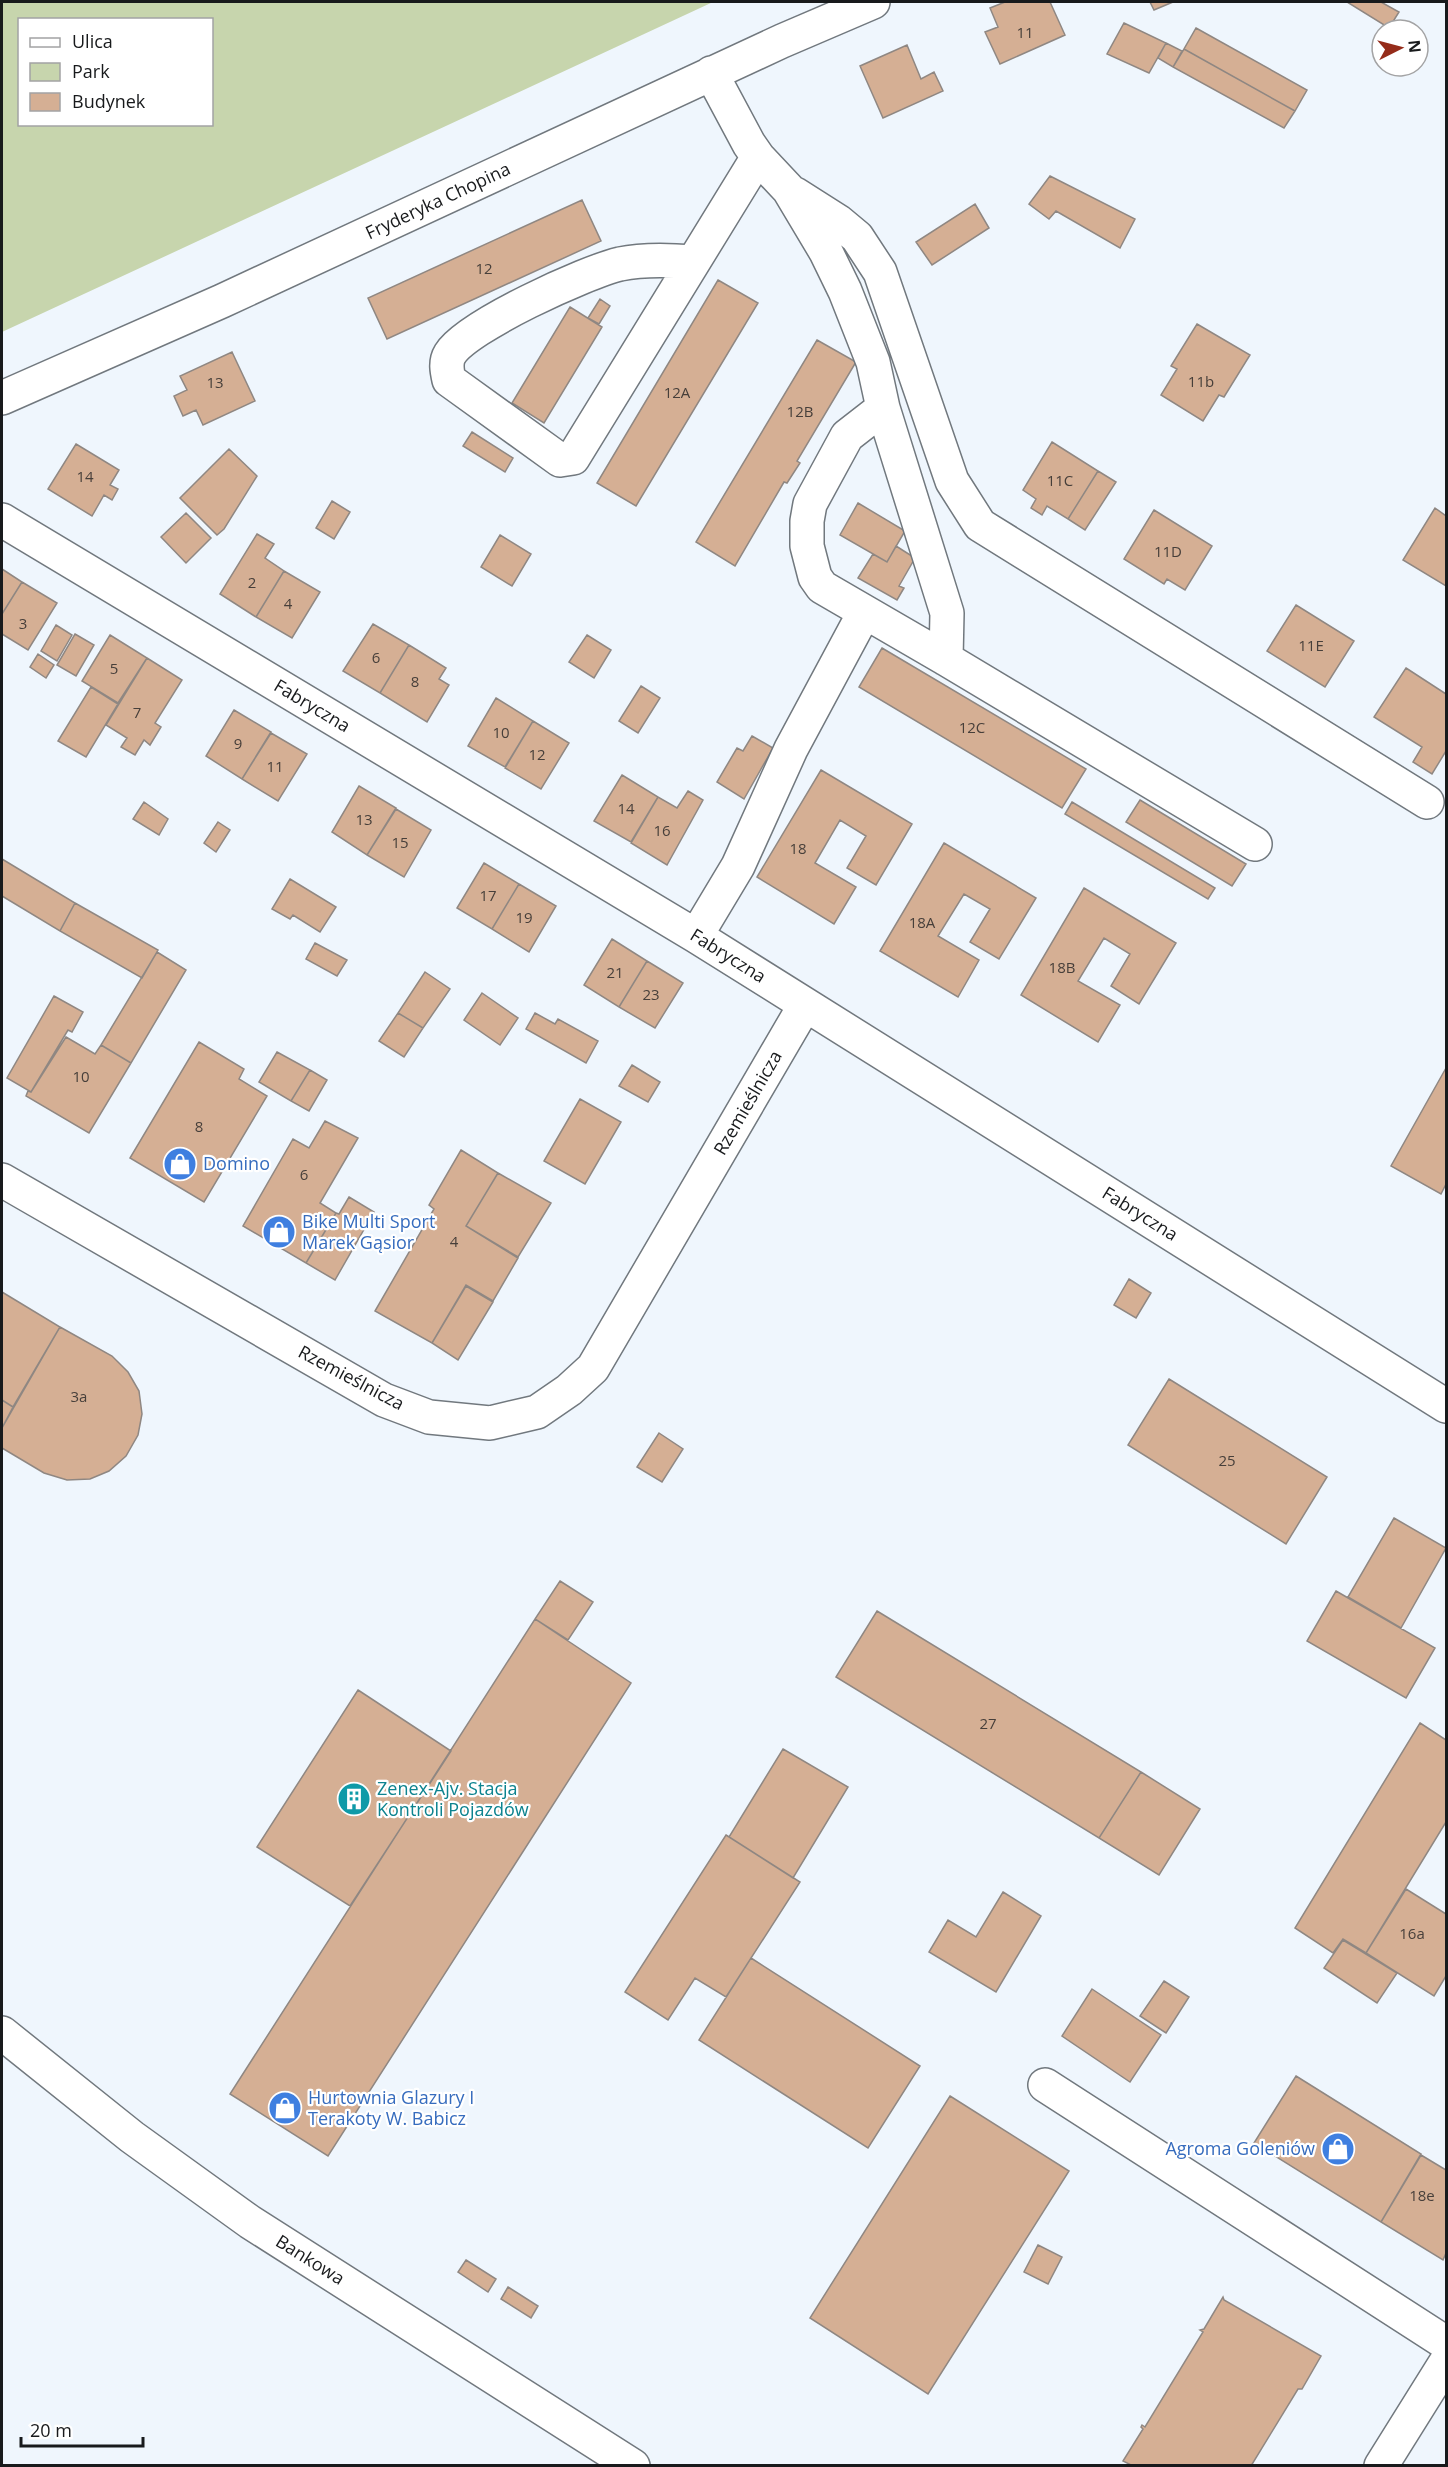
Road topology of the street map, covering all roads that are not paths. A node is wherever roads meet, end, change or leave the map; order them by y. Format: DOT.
graph roads {
  1 [pos="873,2"];
  2 [pos="711,74"];
  3 [pos="758,157"];
  4 [pos="789,190"];
  5 [pos="693,262"];
  6 [pos="2,398"];
  7 [pos="883,408"];
  8 [pos="2,520"];
  9 [pos="864,613"];
  10 [pos="946,659"];
  11 [pos="1427,802"];
  12 [pos="1255,844"];
  13 [pos="696,936"];
  14 [pos="805,1005"];
  15 [pos="2,1180"];
  16 [pos="1446,1406"];
  17 [pos="2,2033"];
  18 [pos="1045,2085"];
  19 [pos="1446,2343"];
  20 [pos="1446,2362"];
  21 [pos="633,2466"];
  22 [pos="1381,2466"];
  1 -- 2 [label="street, Fryderyka Chopina"];
  2 -- 3 [label="street"];
  2 -- 6 [label="street, Fryderyka Chopina"];
  3 -- 4 [label="street"];
  3 -- 5 [label="street"];
  4 -- 7 [label="street"];
  4 -- 11 [label="street"];
  5 -- 5 [label="street"];
  7 -- 9 [label="street"];
  7 -- 10 [label="street"];
  8 -- 13 [label="street, Fabryczna"];
  9 -- 10 [label="street"];
  9 -- 13 [label="street"];
  10 -- 12 [label="street"];
  13 -- 14 [label="street, Fabryczna"];
  14 -- 15 [label="street, Rzemieślnicza"];
  14 -- 16 [label="street, Fabryczna"];
  17 -- 21 [label="street, Bankowa"];
  18 -- 19 [label="street"];
  20 -- 22 [label="street"];
}
